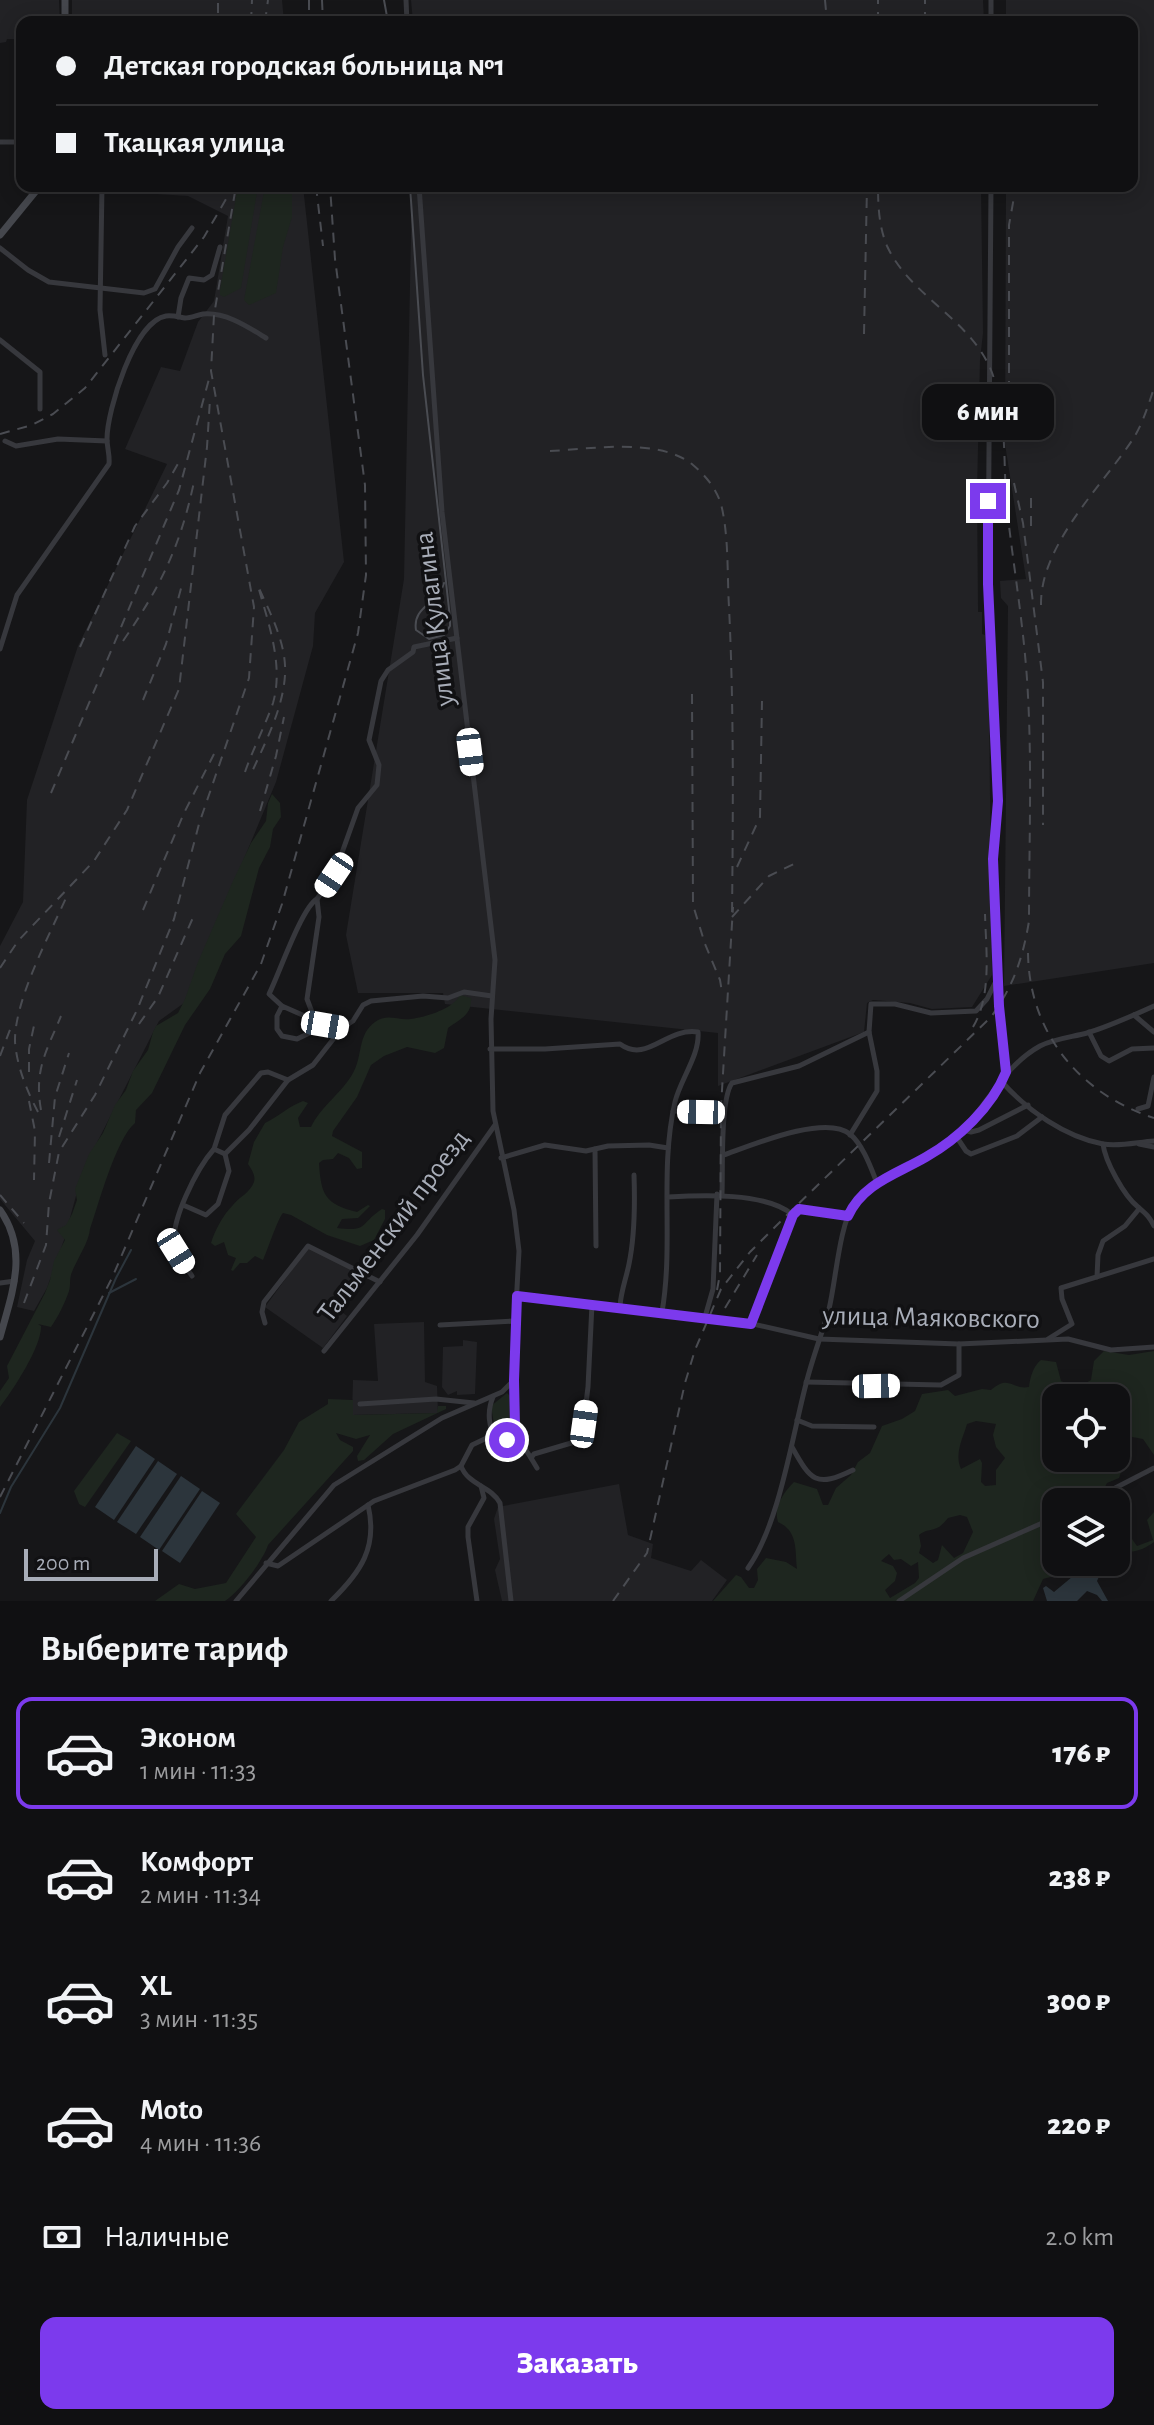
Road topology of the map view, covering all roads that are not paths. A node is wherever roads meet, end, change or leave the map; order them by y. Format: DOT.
graph roads {
  1 [pos="35,192"];
  2 [pos="102,192"];
  3 [pos="419,192"];
  4 [pos="991,192"];
  5 [pos="192,228"];
  6 [pos="0,235"];
  7 [pos="220,247"];
  8 [pos="0,248"];
  9 [pos="101,289"];
  10 [pos="178,317"];
  11 [pos="266,338"];
  12 [pos="0,340"];
  13 [pos="105,355"];
  14 [pos="40,409"];
  15 [pos="5,441"];
  16 [pos="107,441"];
  17 [pos="457,638"];
  18 [pos="0,649"];
  19 [pos="317,899"];
  20 [pos="998,976"];
  21 [pos="492,996"];
  22 [pos="282,1006"];
  23 [pos="1154,1006"];
  24 [pos="1134,1015"];
  25 [pos="315,1020"];
  26 [pos="325,1025"];
  27 [pos="342,1028"];
  28 [pos="869,1032"];
  29 [pos="1089,1032"];
  30 [pos="1154,1032"];
  31 [pos="1154,1048"];
  32 [pos="490,1049"];
  33 [pos="1006,1072"];
  34 [pos="1154,1077"];
  35 [pos="288,1080"];
  36 [pos="1002,1082"];
  37 [pos="1028,1105"];
  38 [pos="1138,1109"];
  39 [pos="673,1111"];
  40 [pos="701,1112"];
  41 [pos="1042,1117"];
  42 [pos="495,1125"];
  43 [pos="963,1130"];
  44 [pos="850,1135"];
  45 [pos="956,1136"];
  46 [pos="1103,1144"];
  47 [pos="1154,1144"];
  48 [pos="668,1148"];
  49 [pos="214,1149"];
  50 [pos="595,1149"];
  51 [pos="225,1154"];
  52 [pos="724,1155"];
  53 [pos="501,1158"];
  54 [pos="634,1175"];
  55 [pos="878,1183"];
  56 [pos="720,1194"];
  57 [pos="668,1197"];
  58 [pos="183,1205"];
  59 [pos="1139,1209"];
  60 [pos="0,1210"];
  61 [pos="793,1215"];
  62 [pos="848,1216"];
  63 [pos="1154,1226"];
  64 [pos="596,1246"];
  65 [pos="1154,1259"];
  66 [pos="192,1276"];
  67 [pos="1097,1277"];
  68 [pos="15,1281"];
  69 [pos="380,1282"];
  70 [pos="0,1283"];
  71 [pos="517,1296"];
  72 [pos="592,1304"];
  73 [pos="620,1306"];
  74 [pos="662,1312"];
  75 [pos="705,1317"];
  76 [pos="515,1321"];
  77 [pos="265,1323"];
  78 [pos="751,1324"];
  79 [pos="440,1325"];
  80 [pos="0,1337"];
  81 [pos="819,1339"];
  82 [pos="1047,1340"];
  83 [pos="959,1344"];
  84 [pos="1154,1347"];
  85 [pos="324,1351"];
  86 [pos="514,1380"];
  87 [pos="806,1382"];
  88 [pos="493,1397"];
  89 [pos="475,1403"];
  90 [pos="360,1404"];
  91 [pos="797,1420"];
  92 [pos="874,1427"];
  93 [pos="514,1432"];
  94 [pos="493,1435"];
  95 [pos="792,1446"];
  96 [pos="531,1458"];
  97 [pos="461,1466"];
  98 [pos="537,1468"];
  99 [pos="1154,1468"];
  100 [pos="853,1470"];
  101 [pos="481,1485"];
  102 [pos="1115,1488"];
  103 [pos="368,1505"];
  104 [pos="1042,1523"];
  105 [pos="266,1563"];
  106 [pos="748,1568"];
  107 [pos="342,1590"];
  108 [pos="236,1601"];
  109 [pos="331,1601"];
  110 [pos="345,1601"];
  111 [pos="477,1601"];
  112 [pos="511,1601"];
  113 [pos="899,1601"];
  1 -- 6 [label="main road"];
  2 -- 9 [label="street"];
  3 -- 17 [label="street, улица Кулагина"];
  4 -- 20 [label="street"];
  5 -- 9 [label="street"];
  7 -- 10 [label="street"];
  8 -- 9 [label="street"];
  9 -- 13 [label="street"];
  10 -- 11 [label="street"];
  10 -- 16 [label="street"];
  12 -- 14 [label="street"];
  15 -- 16 [label="street"];
  16 -- 18 [label="street"];
  17 -- 19 [label="street"];
  17 -- 21 [label="street, улица Кулагина"];
  19 -- 22 [label="street"];
  19 -- 25 [label="street"];
  20 -- 28 [label="street"];
  20 -- 33 [label="street"];
  21 -- 27 [label="street"];
  21 -- 32 [label="street, улица Кулагина"];
  22 -- 25 [label="street"];
  22 -- 26 [label="street"];
  23 -- 24 [label="street"];
  24 -- 29 [label="street"];
  24 -- 30 [label="street"];
  25 -- 26 [label="street"];
  26 -- 27 [label="street"];
  27 -- 35 [label="street"];
  28 -- 44 [label="street"];
  28 -- 52 [label="street"];
  29 -- 31 [label="street"];
  29 -- 33 [label="street"];
  32 -- 39 [label="street"];
  32 -- 42 [label="street, улица Кулагина"];
  33 -- 36 [label="street"];
  34 -- 38 [label="street"];
  35 -- 49 [label="street"];
  35 -- 51 [label="street"];
  36 -- 37 [label="street"];
  36 -- 43 [label="street"];
  37 -- 41 [label="street"];
  37 -- 43 [label="street"];
  39 -- 40 [label="street"];
  39 -- 48 [label="street"];
  41 -- 45 [label="street"];
  41 -- 46 [label="street"];
  42 -- 53 [label="street, улица Кулагина"];
  42 -- 69 [label="street, Тальменский проезд"];
  43 -- 45 [label="street"];
  44 -- 52 [label="street"];
  44 -- 55 [label="street"];
  45 -- 55 [label="street"];
  46 -- 47 [label="street"];
  46 -- 59 [label="street"];
  48 -- 50 [label="street"];
  48 -- 57 [label="street"];
  49 -- 51 [label="street"];
  49 -- 58 [label="street"];
  50 -- 53 [label="street"];
  50 -- 64 [label="street"];
  51 -- 58 [label="street"];
  52 -- 56 [label="street"];
  53 -- 71 [label="street, улица Кулагина"];
  54 -- 73 [label="street"];
  55 -- 62 [label="street"];
  56 -- 57 [label="street"];
  56 -- 61 [label="street"];
  56 -- 75 [label="street"];
  57 -- 74 [label="street"];
  58 -- 66 [label="street"];
  59 -- 63 [label="street"];
  59 -- 67 [label="street"];
  60 -- 68 [label="main road"];
  61 -- 62 [label="street"];
  61 -- 78 [label="street"];
  62 -- 81 [label="street"];
  65 -- 67 [label="street"];
  67 -- 82 [label="street"];
  68 -- 70 [label="street"];
  68 -- 80 [label="main road"];
  69 -- 77 [label="street"];
  69 -- 85 [label="street, Тальменский проезд"];
  71 -- 72 [label="street, улица Маяковского"];
  71 -- 76 [label="street, улица Кулагина"];
  72 -- 73 [label="street, улица Маяковского"];
  72 -- 96 [label="street"];
  73 -- 74 [label="street, улица Маяковского"];
  74 -- 75 [label="street, улица Маяковского"];
  75 -- 78 [label="street, улица Маяковского"];
  76 -- 79 [label="street"];
  76 -- 86 [label="street, улица Кулагина"];
  78 -- 81 [label="street, улица Маяковского"];
  81 -- 83 [label="street, улица Маяковского"];
  81 -- 87 [label="street"];
  82 -- 83 [label="street, улица Маяковского"];
  82 -- 84 [label="street, улица Маяковского"];
  83 -- 87 [label="street"];
  86 -- 88 [label="street"];
  86 -- 93 [label="street, улица Кулагина"];
  87 -- 91 [label="street"];
  88 -- 89 [label="street"];
  88 -- 94 [label="street"];
  89 -- 90 [label="street"];
  89 -- 105 [label="street"];
  91 -- 92 [label="street"];
  91 -- 95 [label="street"];
  93 -- 94 [label="street"];
  93 -- 96 [label="street"];
  94 -- 97 [label="street"];
  95 -- 100 [label="street"];
  95 -- 106 [label="street"];
  96 -- 98 [label="street"];
  97 -- 101 [label="street"];
  97 -- 103 [label="street"];
  99 -- 102 [label="street"];
  101 -- 111 [label="street"];
  101 -- 112 [label="street"];
  103 -- 105 [label="street"];
  103 -- 107 [label="street"];
  104 -- 113 [label="street"];
  105 -- 108 [label="street"];
  107 -- 109 [label="street"];
  107 -- 110 [label="street"];
}
